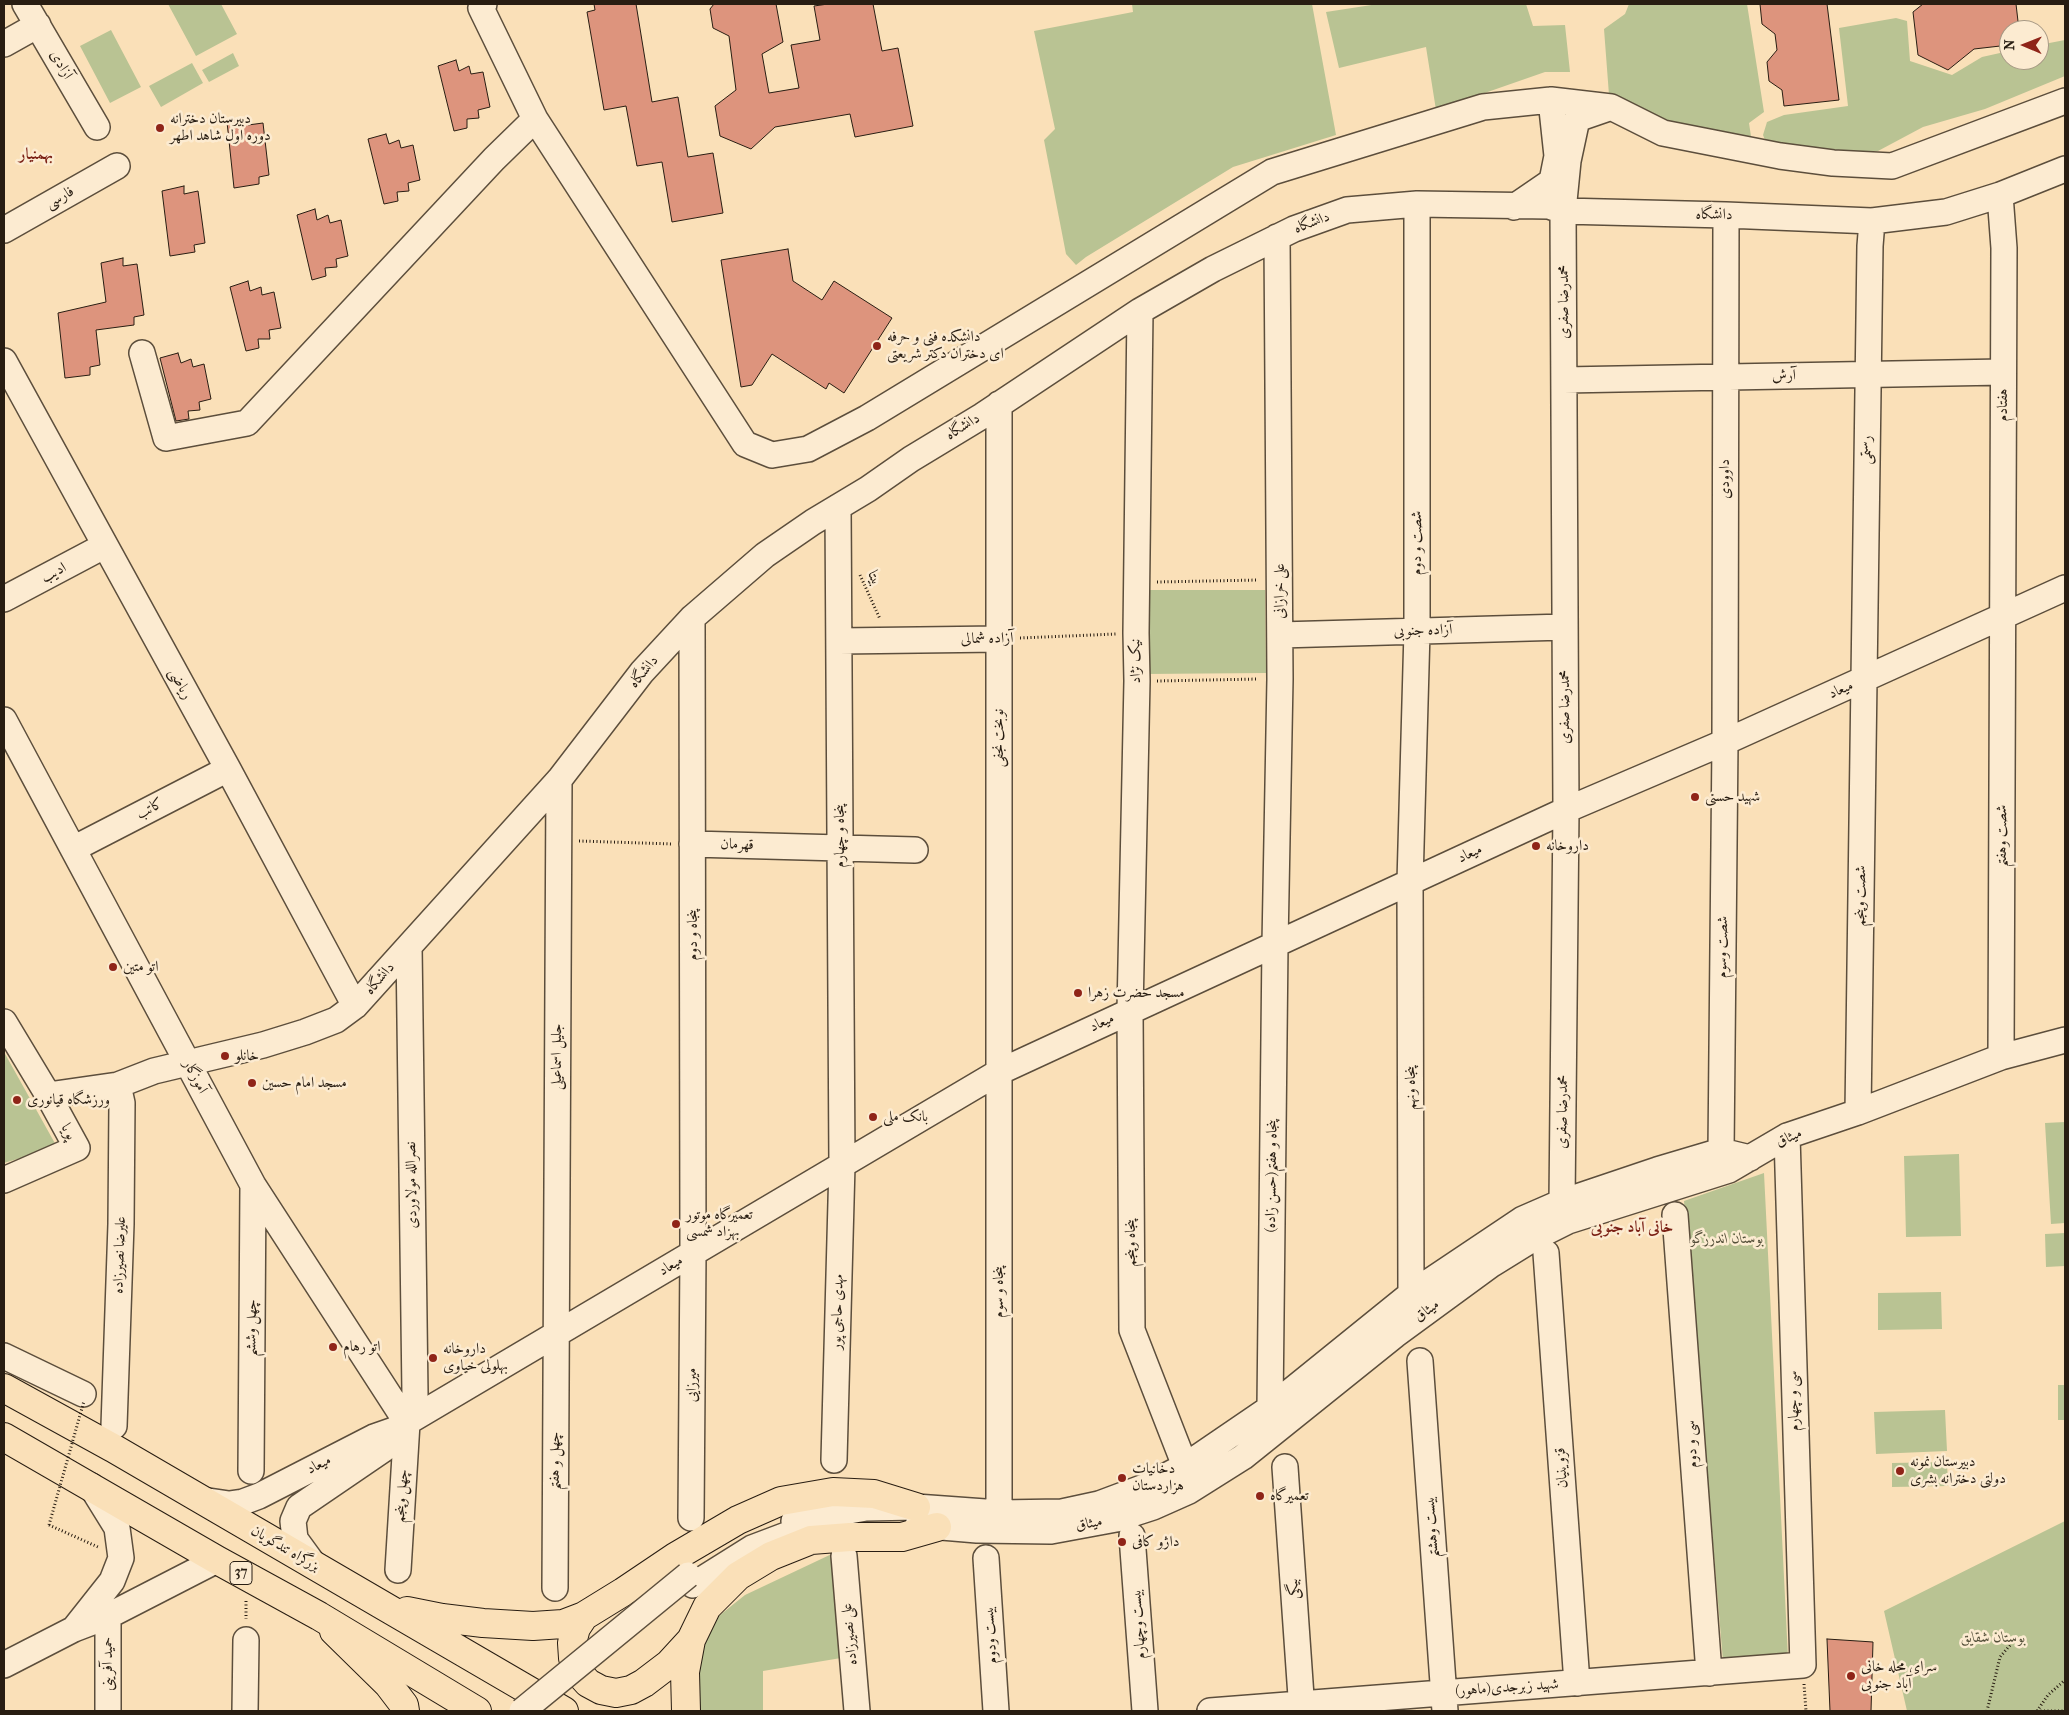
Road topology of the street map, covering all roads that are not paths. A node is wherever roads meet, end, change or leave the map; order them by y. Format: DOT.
graph roads {
  1 [pos="25,4"];
  2 [pos="484,4"];
  3 [pos="38,25"];
  4 [pos="4,44"];
  5 [pos="1551,100"];
  6 [pos="2065,101"];
  7 [pos="1611,107"];
  8 [pos="535,119"];
  9 [pos="97,127"];
  10 [pos="117,166"];
  11 [pos="2065,169"];
  12 [pos="2000,195"];
  13 [pos="1417,204"];
  14 [pos="1514,207"];
  15 [pos="1563,212"];
  16 [pos="1726,215"];
  17 [pos="1872,221"];
  18 [pos="4,230"];
  19 [pos="1277,237"];
  20 [pos="1140,311"];
  21 [pos="142,353"];
  22 [pos="4,362"];
  23 [pos="2004,372"];
  24 [pos="1868,374"];
  25 [pos="1725,377"];
  26 [pos="1564,380"];
  27 [pos="999,404"];
  28 [pos="838,507"];
  29 [pos="104,546"];
  30 [pos="2065,588"];
  31 [pos="4,600"];
  32 [pos="2004,616"];
  33 [pos="692,618"];
  34 [pos="1565,627"];
  35 [pos="1416,631"];
  36 [pos="1280,635"];
  37 [pos="999,639"];
  38 [pos="839,641"];
  39 [pos="1864,679"];
  40 [pos="4,720"];
  41 [pos="1725,742"];
  42 [pos="228,769"];
  43 [pos="559,780"];
  44 [pos="1566,810"];
  45 [pos="692,844"];
  46 [pos="840,848"];
  47 [pos="73,849"];
  48 [pos="915,850"];
  49 [pos="1410,882"];
  50 [pos="1275,944"];
  51 [pos="409,946"];
  52 [pos="355,1006"];
  53 [pos="1130,1011"];
  54 [pos="4,1022"];
  55 [pos="2065,1040"];
  56 [pos="2001,1057"];
  57 [pos="187,1062"];
  58 [pos="999,1072"];
  59 [pos="118,1086"];
  60 [pos="48,1095"];
  61 [pos="1858,1112"];
  62 [pos="1787,1136"];
  63 [pos="1721,1152"];
  64 [pos="1750,1158"];
  65 [pos="842,1165"];
  66 [pos="4,1180"];
  67 [pos="253,1185"];
  68 [pos="1565,1212"];
  69 [pos="1675,1215"];
  70 [pos="693,1253"];
  71 [pos="1546,1254"];
  72 [pos="1411,1294"];
  73 [pos="556,1334"];
  74 [pos="4,1356"];
  75 [pos="1420,1361"];
  76 [pos="4,1388"];
  77 [pos="84,1398"];
  78 [pos="1270,1408"];
  79 [pos="114,1426"];
  80 [pos="400,1426"];
  81 [pos="4,1437"];
  82 [pos="834,1460"];
  83 [pos="1185,1466"];
  84 [pos="1285,1468"];
  85 [pos="251,1470"];
  86 [pos="91,1486"];
  87 [pos="201,1500"];
  88 [pos="916,1507"];
  89 [pos="999,1513"];
  90 [pos="691,1518"];
  91 [pos="791,1527"];
  92 [pos="937,1527"];
  93 [pos="1132,1536"];
  94 [pos="844,1556"];
  95 [pos="986,1558"];
  96 [pos="217,1560"];
  97 [pos="316,1567"];
  98 [pos="398,1570"];
  99 [pos="555,1588"];
  100 [pos="385,1606"];
  101 [pos="108,1616"];
  102 [pos="319,1616"];
  103 [pos="584,1616"];
  104 [pos="74,1629"];
  105 [pos="246,1640"];
  106 [pos="692,1640"];
  107 [pos="1803,1665"];
  108 [pos="4,1666"];
  109 [pos="1709,1672"];
  110 [pos="1577,1683"];
  111 [pos="1445,1702"];
  112 [pos="1302,1708"];
  113 [pos="108,1711"];
  114 [pos="245,1711"];
  115 [pos="405,1711"];
  116 [pos="477,1711"];
  117 [pos="522,1711"];
  118 [pos="537,1711"];
  119 [pos="564,1711"];
  120 [pos="686,1711"];
  121 [pos="856,1711"];
  122 [pos="996,1711"];
  123 [pos="1145,1711"];
  124 [pos="1210,1711"];
  1 -- 3 [label="street, آزادی"];
  2 -- 8 [label="street"];
  3 -- 4 [label="street"];
  3 -- 9 [label="street, آزادی"];
  5 -- 7 [label="street"];
  5 -- 8 [label="street"];
  5 -- 14 [label="street"];
  6 -- 7 [label="street"];
  7 -- 15 [label="street, محمدرضا صفری"];
  8 -- 21 [label="street"];
  10 -- 18 [label="street, فارسی"];
  11 -- 12 [label="street, دانشگاه"];
  12 -- 17 [label="street, دانشگاه"];
  12 -- 23 [label="street, هفتادم"];
  13 -- 14 [label="street, دانشگاه"];
  13 -- 19 [label="street, دانشگاه"];
  13 -- 35 [label="street, شصت و دوم"];
  14 -- 15 [label="street, دانشگاه"];
  15 -- 16 [label="street, دانشگاه"];
  15 -- 26 [label="street, محمدرضا صفری"];
  16 -- 17 [label="street, دانشگاه"];
  16 -- 25 [label="street, داوودی"];
  17 -- 24 [label="street, رستمی"];
  19 -- 20 [label="street, دانشگاه"];
  19 -- 36 [label="street, علی خرازانی"];
  20 -- 27 [label="street, دانشگاه"];
  20 -- 53 [label="street, نیک نژاد"];
  22 -- 29 [label="street, ریاضی"];
  23 -- 24 [label="street, آرش"];
  23 -- 32 [label="street, هفتادم"];
  24 -- 25 [label="street, آرش"];
  24 -- 39 [label="street, رستمی"];
  25 -- 26 [label="street, آرش"];
  25 -- 41 [label="street, داوودی"];
  26 -- 34 [label="street, محمدرضا صفری"];
  27 -- 28 [label="street, دانشگاه"];
  27 -- 37 [label="street, نوبخت نجفی"];
  28 -- 33 [label="street, دانشگاه"];
  28 -- 38 [label="street, پنجاه و چهارم"];
  29 -- 31 [label="street, ادیب"];
  29 -- 42 [label="street, ریاضی"];
  30 -- 32 [label="street, میعاد"];
  32 -- 39 [label="street, میعاد"];
  32 -- 56 [label="street, شصت وهفتم"];
  33 -- 43 [label="street, دانشگاه"];
  33 -- 45 [label="street, پنجاه و دوم"];
  34 -- 35 [label="street, آزاده جنوبی"];
  34 -- 44 [label="street, محمدرضا صفری"];
  35 -- 36 [label="street, آزاده جنوبی"];
  35 -- 49 [label="street, شصت و دوم"];
  36 -- 50 [label="street, علی خرازانی"];
  37 -- 38 [label="street, آزاده شمالی"];
  37 -- 58 [label="street, نوبخت نجفی"];
  38 -- 46 [label="street, پنجاه و چهارم"];
  39 -- 41 [label="street, میعاد"];
  39 -- 61 [label="street, شصت وپنجم"];
  40 -- 47 [label="street, آموزگار"];
  41 -- 44 [label="street, میعاد"];
  41 -- 63 [label="street, شصت وسوم"];
  42 -- 47 [label="street, کاتب"];
  42 -- 52 [label="street, ریاضی"];
  43 -- 51 [label="street, دانشگاه"];
  43 -- 73 [label="street, جلیل اسماعیلی"];
  44 -- 49 [label="street, میعاد"];
  44 -- 68 [label="street, محمدرضا صفری"];
  45 -- 46 [label="street, قهرمان"];
  45 -- 70 [label="street, پنجاه و دوم"];
  46 -- 48 [label="street, قهرمان"];
  46 -- 65 [label="street, پنجاه و چهارم"];
  47 -- 57 [label="street, آموزگار"];
  49 -- 50 [label="street, میعاد"];
  49 -- 72 [label="street, پنجاه ونهم"];
  50 -- 53 [label="street, میعاد"];
  50 -- 78 [label="street, (حسن زاده)پنجاه و هفتم"];
  51 -- 52 [label="street, دانشگاه"];
  51 -- 80 [label="street, نصرالله مولاوردی"];
  52 -- 57 [label="street, دانشگاه"];
  53 -- 58 [label="street, میعاد"];
  53 -- 83 [label="street, پنجاه وپنجم"];
  54 -- 60 [label="street, پویا"];
  55 -- 56 [label="street, میثاق"];
  56 -- 61 [label="street, میثاق"];
  57 -- 59 [label="street, دانشگاه"];
  57 -- 67 [label="street, آموزگار"];
  58 -- 65 [label="street, میعاد"];
  58 -- 89 [label="street, پنجاه و سوم"];
  59 -- 60 [label="street, دانشگاه"];
  59 -- 79 [label="street, علیرضا نصیرزاده"];
  60 -- 66 [label="street, پویا"];
  61 -- 62 [label="street, میثاق"];
  62 -- 64 [label="street, میثاق"];
  62 -- 107 [label="street, سی و چهارم"];
  63 -- 64 [label="street"];
  63 -- 68 [label="street, میثاق"];
  64 -- 68 [label="street, میثاق"];
  65 -- 70 [label="street, میعاد"];
  65 -- 82 [label="street, مهدی حاجی پور"];
  67 -- 80 [label="street, آموزگار"];
  67 -- 85 [label="street, چهل وششم"];
  68 -- 72 [label="street, میثاق"];
  68 -- 92 [label="street, میثاق"];
  69 -- 109 [label="street, سی و دوم"];
  70 -- 73 [label="street, میعاد"];
  70 -- 90 [label="street, میرزایی"];
  71 -- 110 [label="street, قزوینیان"];
  72 -- 78 [label="street, میثاق"];
  73 -- 80 [label="street, میعاد"];
  73 -- 99 [label="street, چهل و هفتم"];
  74 -- 77 [label="street"];
  75 -- 111 [label="street, بیست وهشتم"];
  76 -- 87 [label="main road, بزرگراه تندگویان"];
  78 -- 83 [label="street, میثاق"];
  80 -- 87 [label="street, میعاد"];
  80 -- 97 [label="street"];
  80 -- 98 [label="street, چهل وپنجم"];
  81 -- 86 [label="main road, 37"];
  83 -- 89 [label="street, میثاق"];
  84 -- 112 [label="street, بیگی"];
  86 -- 96 [label="main road, 37"];
  86 -- 104 [label="street"];
  87 -- 97 [label="main road, بزرگراه تندگویان"];
  88 -- 89 [label="street, میثاق"];
  88 -- 91 [label="street, میثاق"];
  88 -- 103 [label="main road"];
  91 -- 92 [label="street, میثاق"];
  91 -- 117 [label="street, bridge"];
  91 -- 118 [label="street"];
  92 -- 106 [label="main road"];
  93 -- 123 [label="street, بیست وچهارم"];
  94 -- 121 [label="street, علی نصیرزاده"];
  95 -- 122 [label="street, بیست ودوم"];
  96 -- 101 [label="street"];
  96 -- 102 [label="main road, 37"];
  97 -- 100 [label="main road, بزرگراه تندگویان"];
  100 -- 103 [label="main road"];
  100 -- 119 [label="main road, بزرگراه تندگویان"];
  101 -- 104 [label="street"];
  101 -- 113 [label="street, حمید آفرینی"];
  102 -- 115 [label="main road"];
  102 -- 116 [label="main road, 37"];
  103 -- 106 [label="main road"];
  104 -- 108 [label="street"];
  105 -- 114 [label="street"];
  106 -- 120 [label="main road"];
  107 -- 109 [label="street, شهید زبرجدی(ماهور)"];
  109 -- 110 [label="street, شهید زبرجدی(ماهور)"];
  110 -- 111 [label="street, شهید زبرجدی(ماهور)"];
  111 -- 112 [label="street, شهید زبرجدی(ماهور)"];
  112 -- 124 [label="street, شهید زبرجدی(ماهور)"];
}
